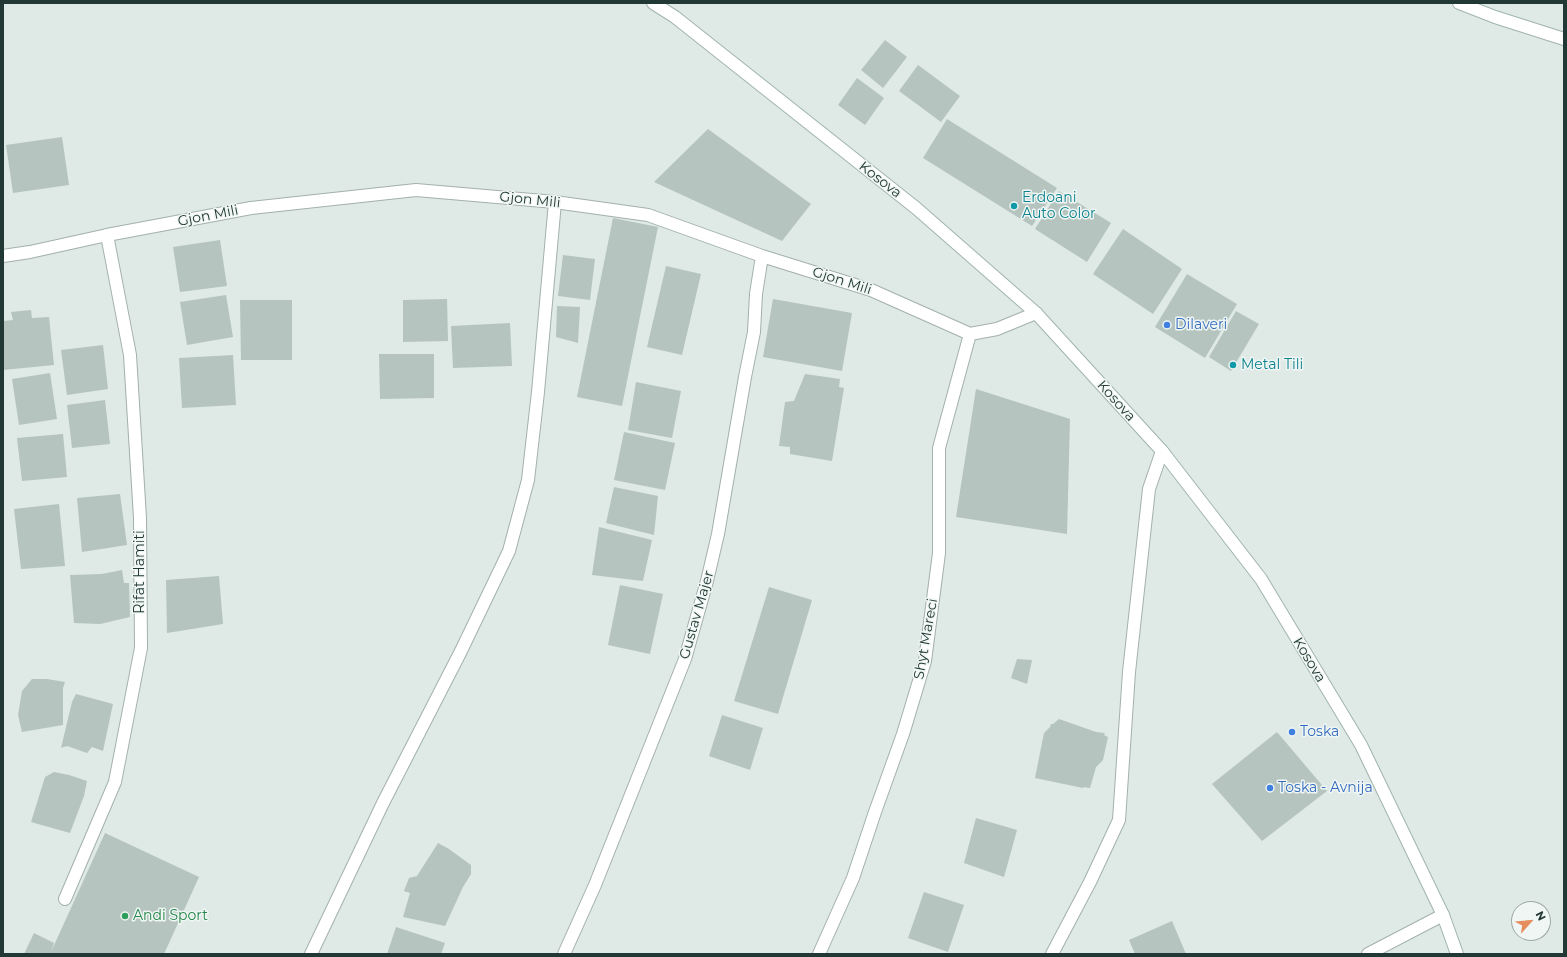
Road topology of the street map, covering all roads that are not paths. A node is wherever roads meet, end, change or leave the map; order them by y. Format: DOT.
graph roads {
  1 [pos="653,3"];
  2 [pos="1459,3"];
  3 [pos="1564,39"];
  4 [pos="556,202"];
  5 [pos="107,235"];
  6 [pos="3,256"];
  7 [pos="762,256"];
  8 [pos="1036,313"];
  9 [pos="970,334"];
  10 [pos="1162,451"];
  11 [pos="65,899"];
  12 [pos="1442,914"];
  13 [pos="311,954"];
  14 [pos="564,954"];
  15 [pos="819,954"];
  16 [pos="1052,954"];
  17 [pos="1368,954"];
  18 [pos="1457,954"];
  1 -- 8 [label="street, Kosova"];
  2 -- 3 [label="street"];
  4 -- 5 [label="street, Gjon Mili"];
  4 -- 7 [label="street, Gjon Mili"];
  4 -- 13 [label="street"];
  5 -- 6 [label="street, Gjon Mili"];
  5 -- 11 [label="street, Rifat Hamiti"];
  7 -- 9 [label="street, Gjon Mili"];
  7 -- 14 [label="street, Gustav Majer"];
  8 -- 9 [label="street"];
  8 -- 10 [label="street, Kosova"];
  9 -- 15 [label="street, Shyt Mareci"];
  10 -- 12 [label="street, Kosova"];
  10 -- 16 [label="street"];
  12 -- 17 [label="street"];
  12 -- 18 [label="street, Kosova"];
}
